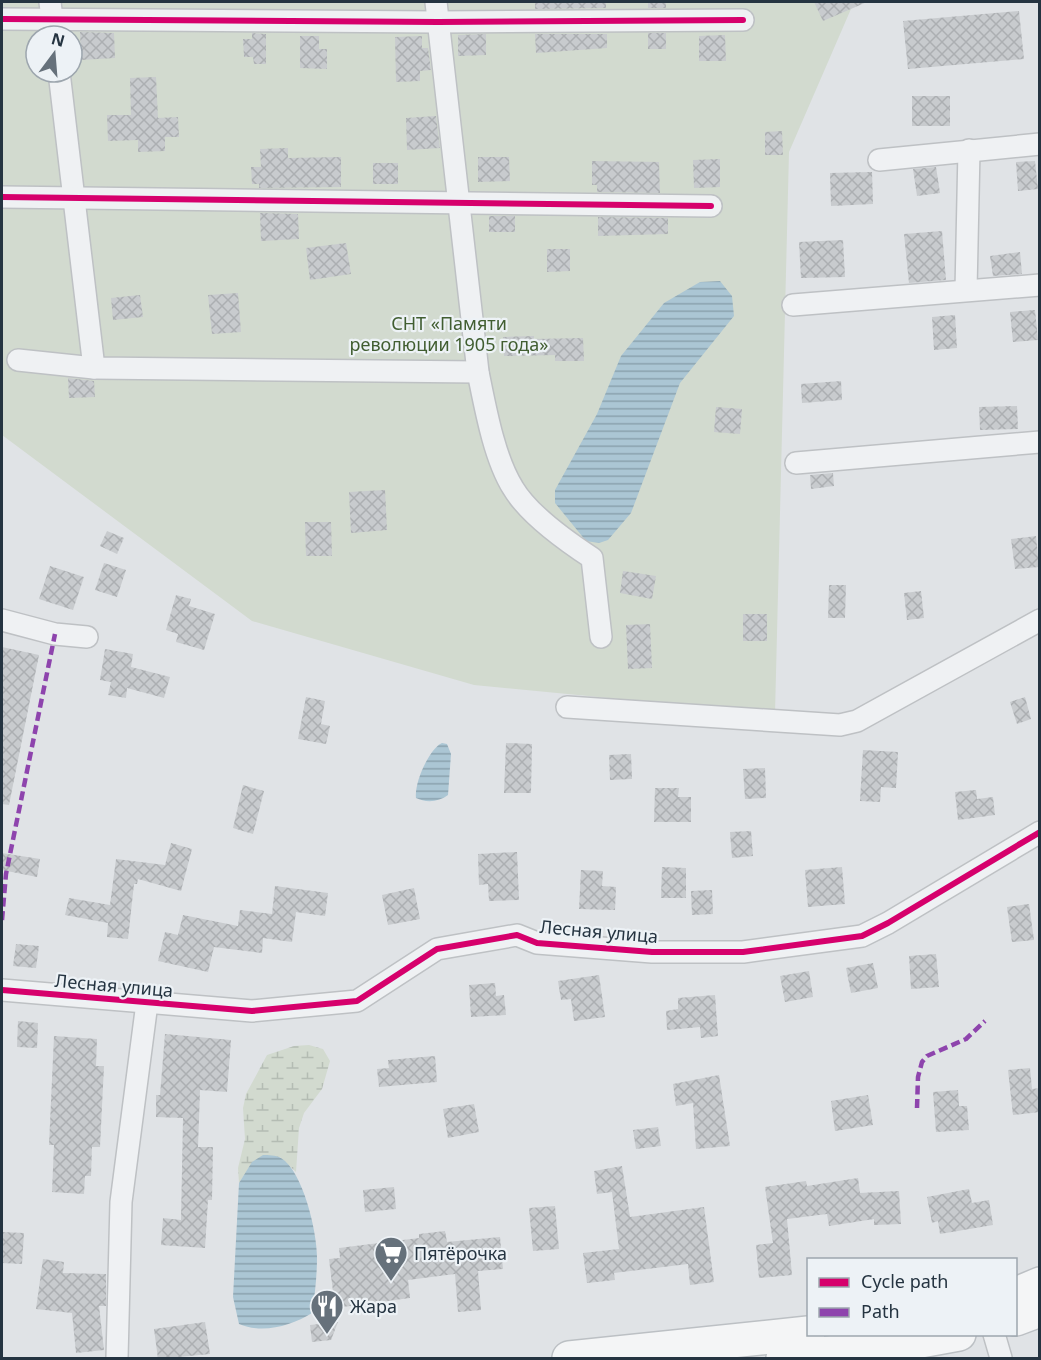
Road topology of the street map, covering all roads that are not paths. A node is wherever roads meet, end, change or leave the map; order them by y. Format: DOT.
graph roads {
  1 [pos="437,12"];
  2 [pos="2,19"];
  3 [pos="52,19"];
  4 [pos="743,20"];
  5 [pos="61,84"];
  6 [pos="1040,144"];
  7 [pos="969,150"];
  8 [pos="879,160"];
  9 [pos="2,197"];
  10 [pos="75,198"];
  11 [pos="459,202"];
  12 [pos="711,206"];
  13 [pos="1040,285"];
  14 [pos="966,290"];
  15 [pos="793,305"];
  16 [pos="18,360"];
  17 [pos="94,368"];
  18 [pos="478,372"];
  19 [pos="1040,442"];
  20 [pos="796,463"];
  21 [pos="2,620"];
  22 [pos="1040,620"];
  23 [pos="87,637"];
  24 [pos="601,637"];
  25 [pos="567,707"];
  26 [pos="1040,832"];
  27 [pos="2,990"];
  28 [pos="147,1003"];
  29 [pos="1040,1284"];
  30 [pos="1017,1294"];
  31 [pos="1040,1310"];
  32 [pos="1017,1319"];
  33 [pos="807,1333"];
  34 [pos="953,1336"];
  35 [pos="994,1336"];
  36 [pos="117,1359"];
  37 [pos="569,1359"];
  38 [pos="783,1359"];
  39 [pos="1001,1359"];
  1 -- 3 [label="street"];
  1 -- 4 [label="street"];
  1 -- 11 [label="street"];
  2 -- 3 [label="street"];
  5 -- 10 [label="street"];
  6 -- 7 [label="street"];
  7 -- 8 [label="street"];
  7 -- 14 [label="street"];
  9 -- 10 [label="street"];
  10 -- 11 [label="street"];
  10 -- 17 [label="street"];
  11 -- 12 [label="street"];
  11 -- 18 [label="street"];
  13 -- 14 [label="street"];
  14 -- 15 [label="street"];
  16 -- 17 [label="street"];
  17 -- 18 [label="street"];
  18 -- 24 [label="street"];
  19 -- 20 [label="street"];
  21 -- 23 [label="street"];
  22 -- 25 [label="street"];
  26 -- 28 [label="street, Лесная улица"];
  27 -- 28 [label="street, Лесная улица"];
  28 -- 36 [label="street"];
  29 -- 30 [label="main road"];
  31 -- 32 [label="main road"];
  33 -- 37 [label="main road"];
  34 -- 38 [label="main road"];
  35 -- 39 [label="street"];
}
